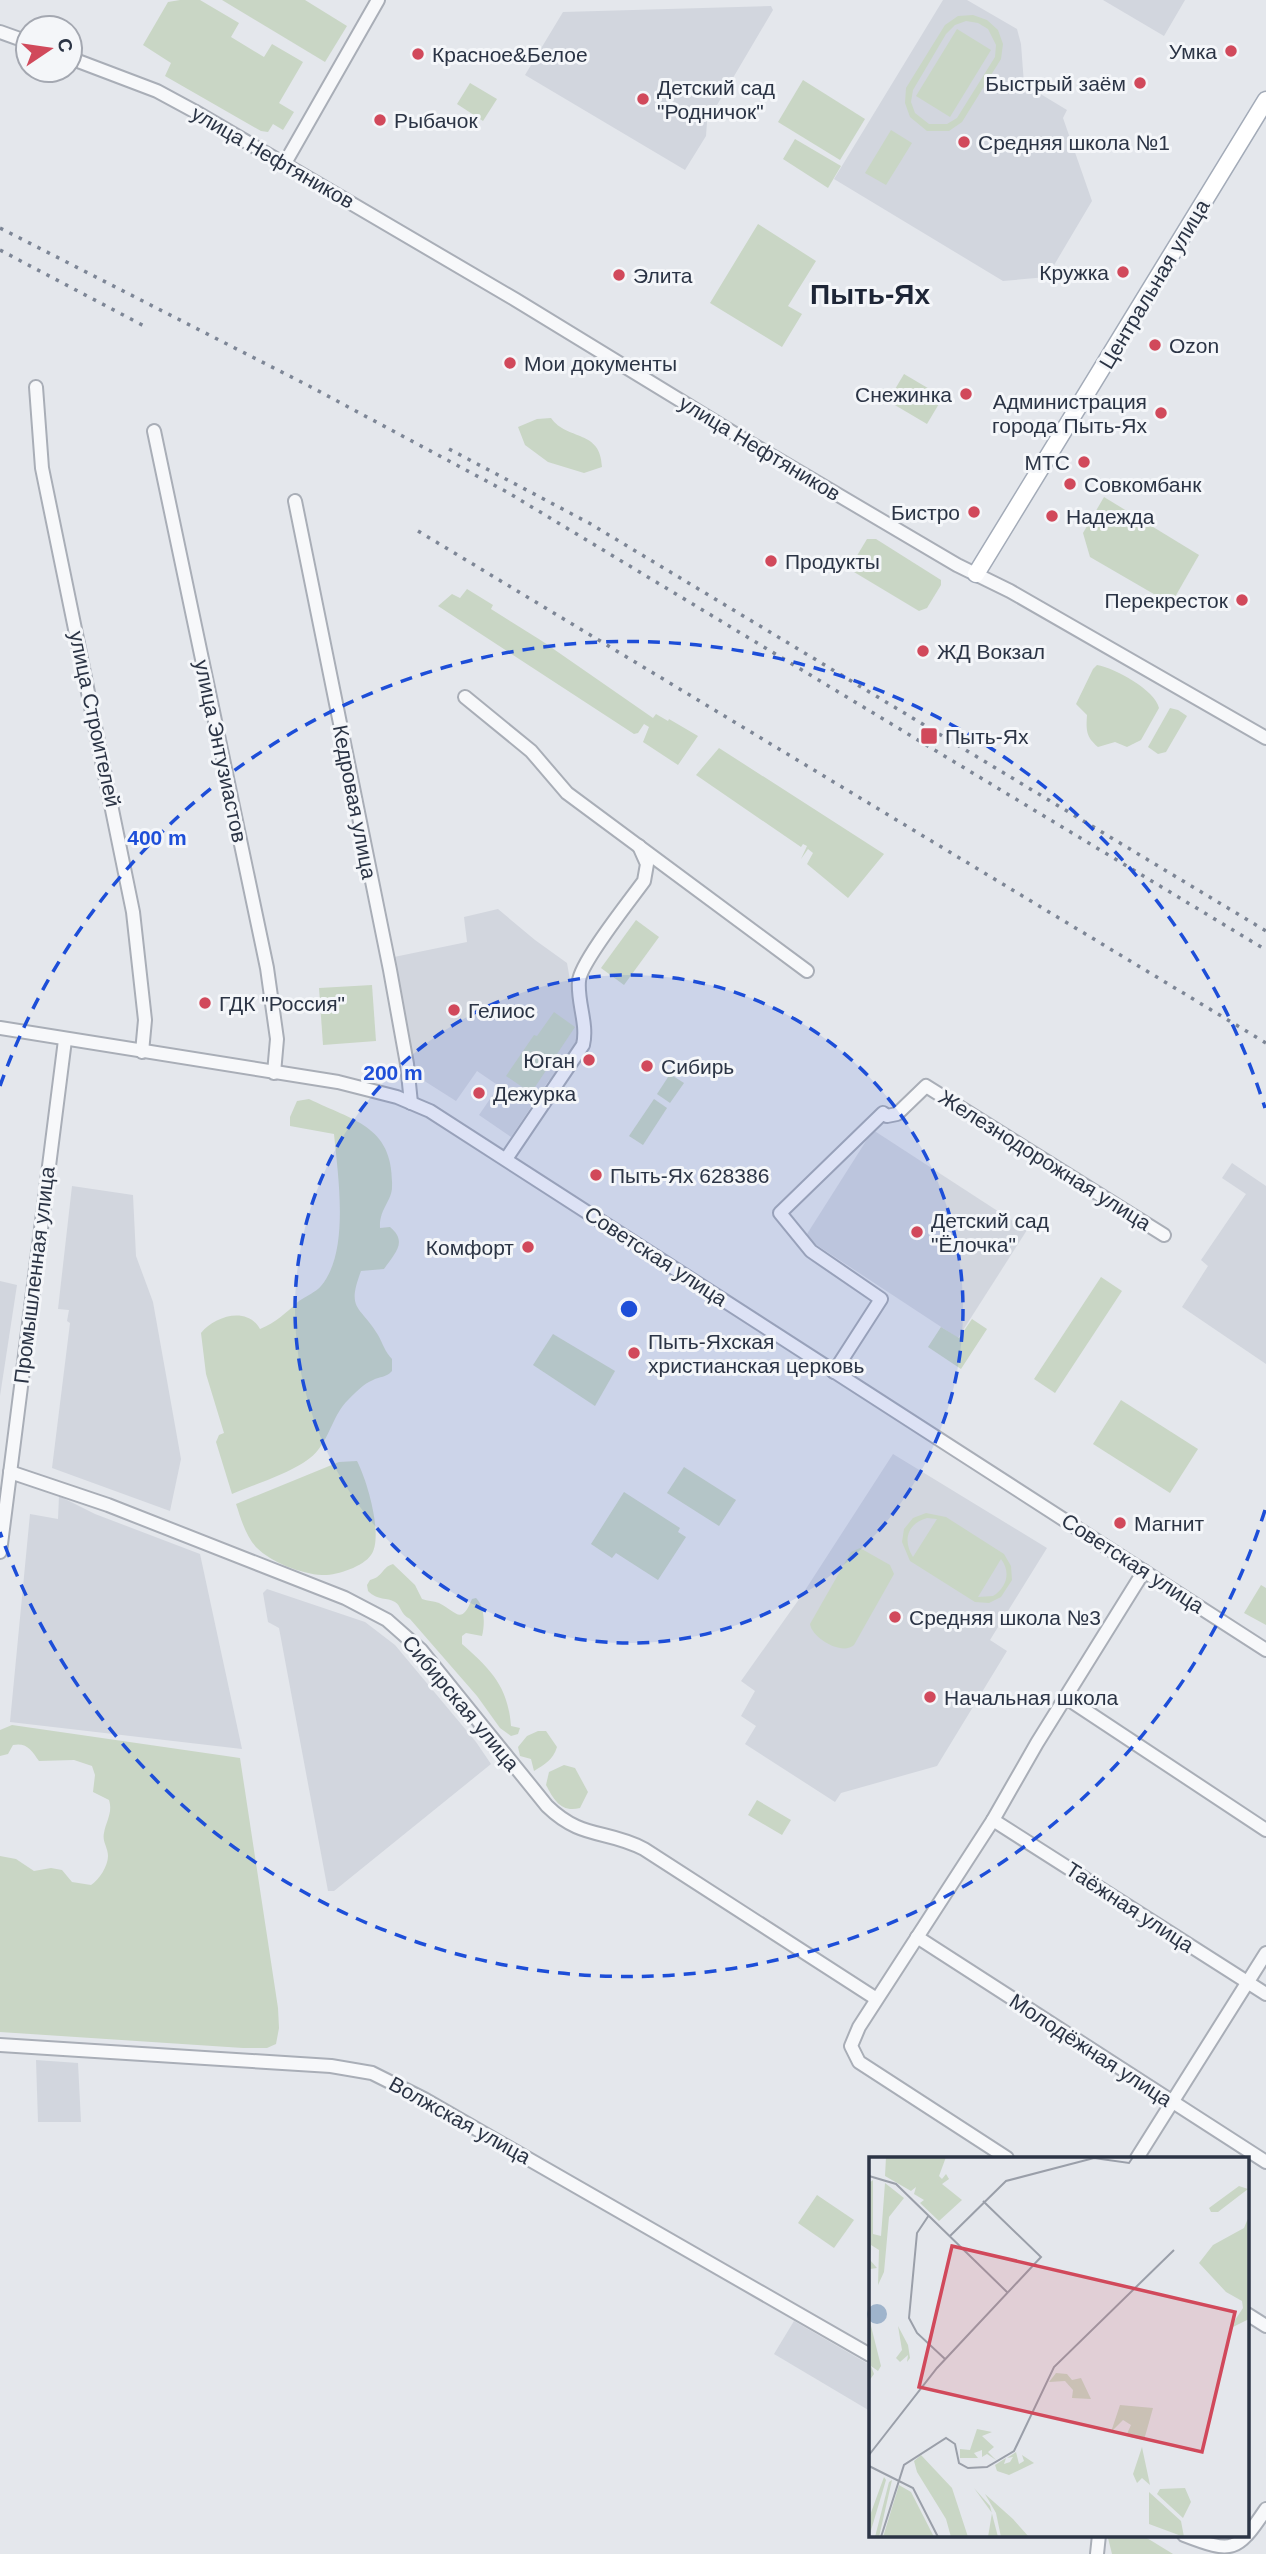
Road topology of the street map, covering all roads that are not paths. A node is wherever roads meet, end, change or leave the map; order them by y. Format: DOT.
graph roads {
  1 [pos="378,0"];
  2 [pos="84,63"];
  3 [pos="1266,100"];
  4 [pos="285,163"];
  5 [pos="37,387"];
  6 [pos="154,430"];
  7 [pos="295,501"];
  8 [pos="976,574"];
  9 [pos="465,697"];
  10 [pos="1266,738"];
  11 [pos="639,846"];
  12 [pos="807,971"];
  13 [pos="0,1028"];
  14 [pos="65,1040"];
  15 [pos="142,1052"];
  16 [pos="274,1073"];
  17 [pos="411,1103"];
  18 [pos="506,1159"];
  19 [pos="1164,1235"];
  20 [pos="834,1372"];
  21 [pos="10,1472"];
  22 [pos="0,1552"];
  23 [pos="1144,1571"];
  24 [pos="1266,1650"];
  25 [pos="1065,1697"];
  26 [pos="993,1820"];
  27 [pos="1266,1830"];
  28 [pos="917,1937"];
  29 [pos="1266,1953"];
  30 [pos="1247,1982"];
  31 [pos="1266,1994"];
  32 [pos="875,1998"];
  33 [pos="0,2045"];
  34 [pos="1172,2102"];
  35 [pos="1005,2157"];
  36 [pos="1138,2157"];
  37 [pos="1266,2162"];
  38 [pos="1248,2315"];
  39 [pos="1266,2326"];
  40 [pos="869,2354"];
  41 [pos="1266,2509"];
  42 [pos="1248,2535"];
  43 [pos="1099,2536"];
  44 [pos="1186,2536"];
  45 [pos="1247,2536"];
  46 [pos="1097,2554"];
  1 -- 4 [label="street"];
  2 -- 4 [label="street, улица Нефтяников"];
  3 -- 8 [label="main road, Центральная улица"];
  4 -- 8 [label="street, улица Нефтяников"];
  5 -- 15 [label="street, улица Строителей"];
  6 -- 16 [label="street, улица Энтузиастов"];
  7 -- 17 [label="street, Кедровая улица"];
  8 -- 10 [label="street, улица Нефтяников"];
  9 -- 11 [label="street"];
  11 -- 12 [label="street"];
  11 -- 18 [label="street"];
  13 -- 14 [label="street, Советская улица"];
  14 -- 15 [label="street, Советская улица"];
  14 -- 21 [label="street, Промышленная улица"];
  15 -- 16 [label="street, Советская улица"];
  16 -- 17 [label="street, Советская улица"];
  17 -- 18 [label="street, Советская улица"];
  18 -- 20 [label="street, Советская улица"];
  19 -- 20 [label="street, Железнодорожная улица"];
  20 -- 23 [label="street, Советская улица"];
  21 -- 22 [label="street, Промышленная улица"];
  21 -- 32 [label="street, Сибирская улица"];
  23 -- 24 [label="street, Советская улица"];
  23 -- 25 [label="street"];
  25 -- 26 [label="street"];
  25 -- 27 [label="street"];
  26 -- 28 [label="street"];
  26 -- 30 [label="street, Таёжная улица"];
  28 -- 32 [label="street"];
  28 -- 34 [label="street, Молодёжная улица"];
  29 -- 30 [label="street"];
  30 -- 31 [label="street, Таёжная улица"];
  30 -- 34 [label="street"];
  32 -- 35 [label="street"];
  33 -- 40 [label="street, Волжская улица"];
  34 -- 36 [label="street"];
  34 -- 37 [label="street, Молодёжная улица"];
  38 -- 39 [label="street"];
  41 -- 42 [label="street"];
  43 -- 46 [label="street"];
  44 -- 45 [label="street"];
}
